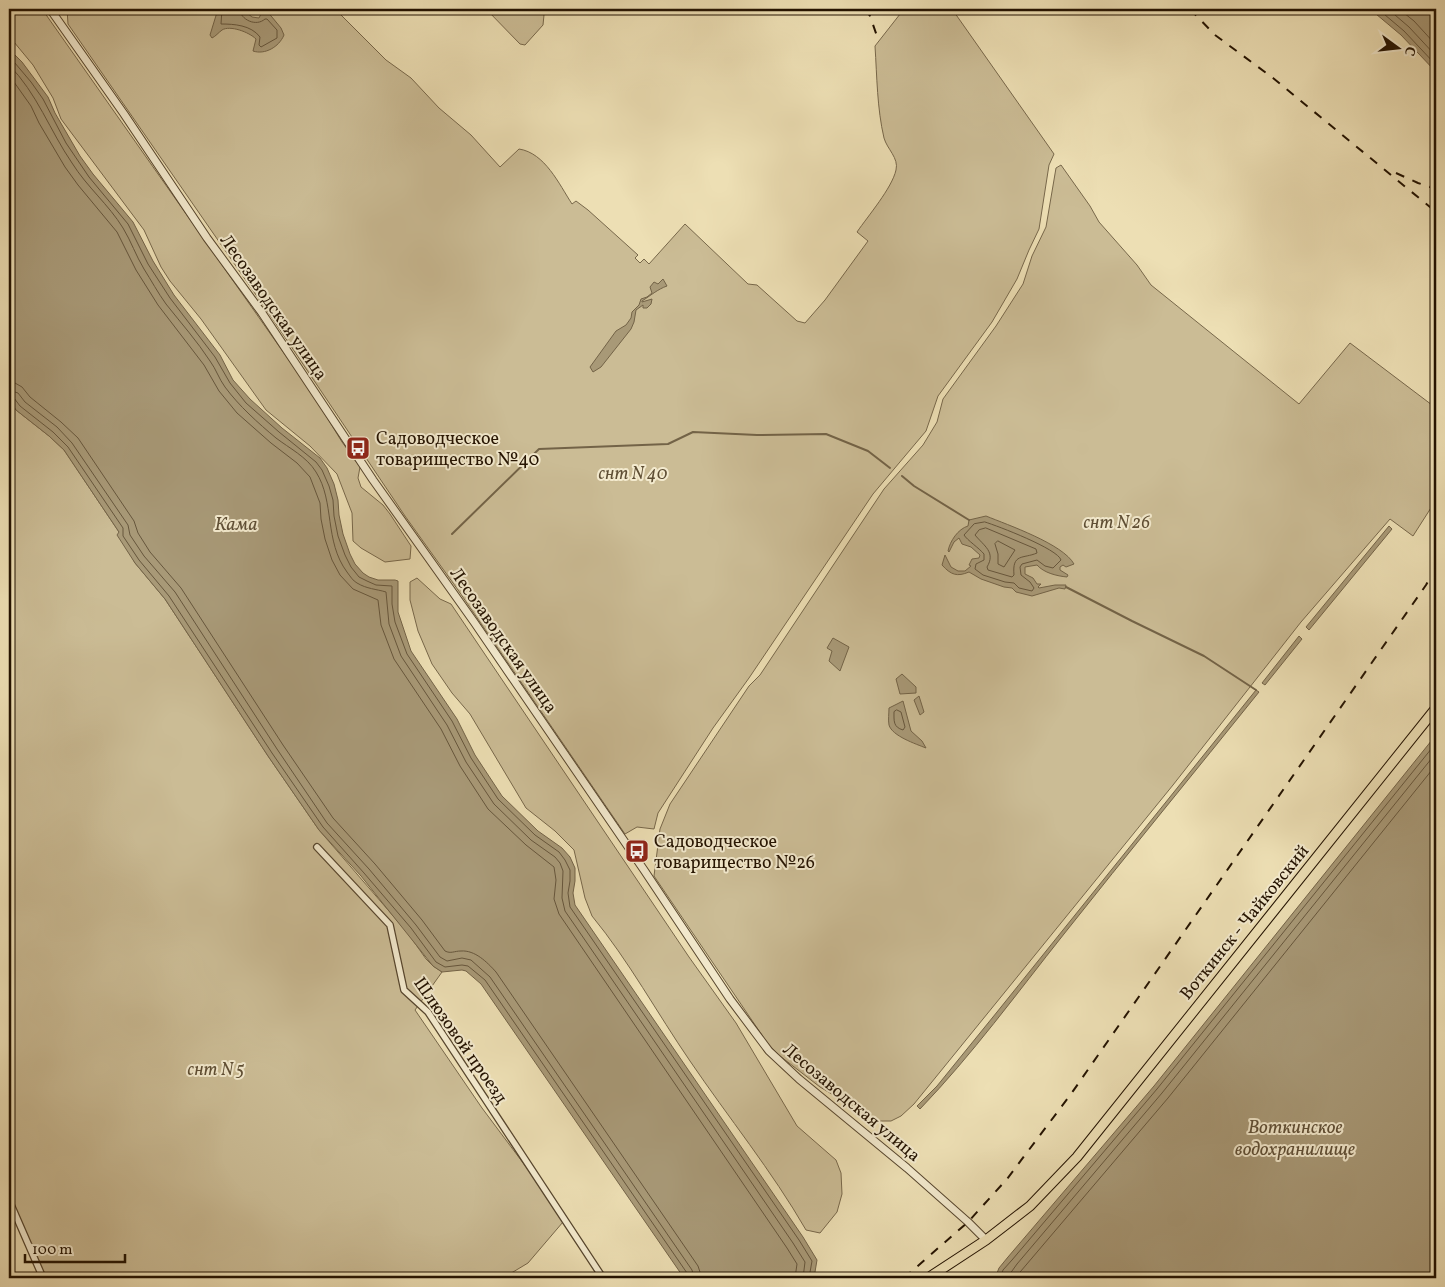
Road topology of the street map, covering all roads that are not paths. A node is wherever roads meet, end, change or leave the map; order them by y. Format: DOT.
graph roads {
  1 [pos="50,9"];
  2 [pos="1436,708"];
  3 [pos="318,846"];
  4 [pos="9,1200"];
  5 [pos="986,1240"];
  6 [pos="43,1278"];
  7 [pos="604,1278"];
  8 [pos="928,1278"];
  1 -- 5 [label="street, Лесозаводская улица"];
  2 -- 5 [label="main road, Воткинск - Чайковский"];
  3 -- 7 [label="street, Шлюзовой проезд"];
  4 -- 6 [label="street"];
  5 -- 8 [label="main road, Воткинск - Чайковский"];
}
